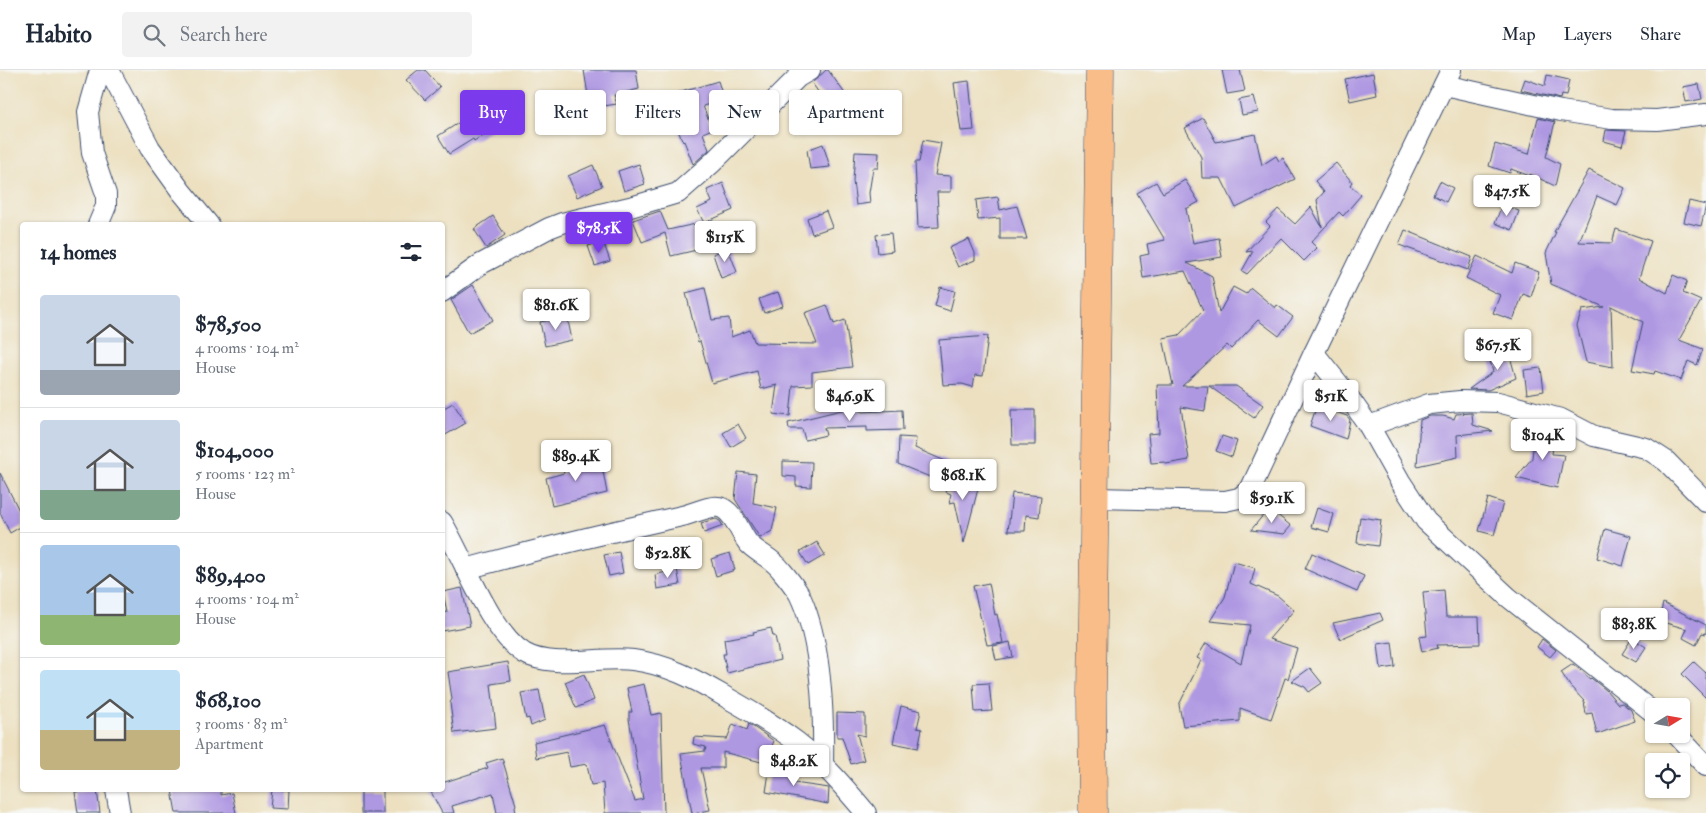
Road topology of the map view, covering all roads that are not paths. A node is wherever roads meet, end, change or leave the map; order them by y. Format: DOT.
graph roads {
  1 [pos="100,70"];
  2 [pos="109,70"];
  3 [pos="810,70"];
  4 [pos="1100,70"];
  5 [pos="1448,78"];
  6 [pos="1706,114"];
  7 [pos="99,222"];
  8 [pos="207,222"];
  9 [pos="445,290"];
  10 [pos="1314,353"];
  11 [pos="1368,426"];
  12 [pos="1095,498"];
  13 [pos="1706,502"];
  14 [pos="445,528"];
  15 [pos="466,569"];
  16 [pos="1645,706"];
  17 [pos="1684,743"];
  18 [pos="823,765"];
  19 [pos="1706,766"];
  20 [pos="116,792"];
  21 [pos="120,813"];
  22 [pos="866,813"];
  23 [pos="1093,813"];
  1 -- 7 [label="street"];
  2 -- 8 [label="street"];
  3 -- 9 [label="street"];
  4 -- 12 [label="main road"];
  5 -- 6 [label="street"];
  5 -- 10 [label="street"];
  10 -- 11 [label="street"];
  10 -- 12 [label="street"];
  11 -- 13 [label="street"];
  11 -- 16 [label="street"];
  12 -- 23 [label="main road"];
  14 -- 15 [label="street"];
  15 -- 18 [label="street"];
  15 -- 18 [label="street"];
  17 -- 19 [label="street"];
  18 -- 22 [label="street"];
  20 -- 21 [label="street"];
}
